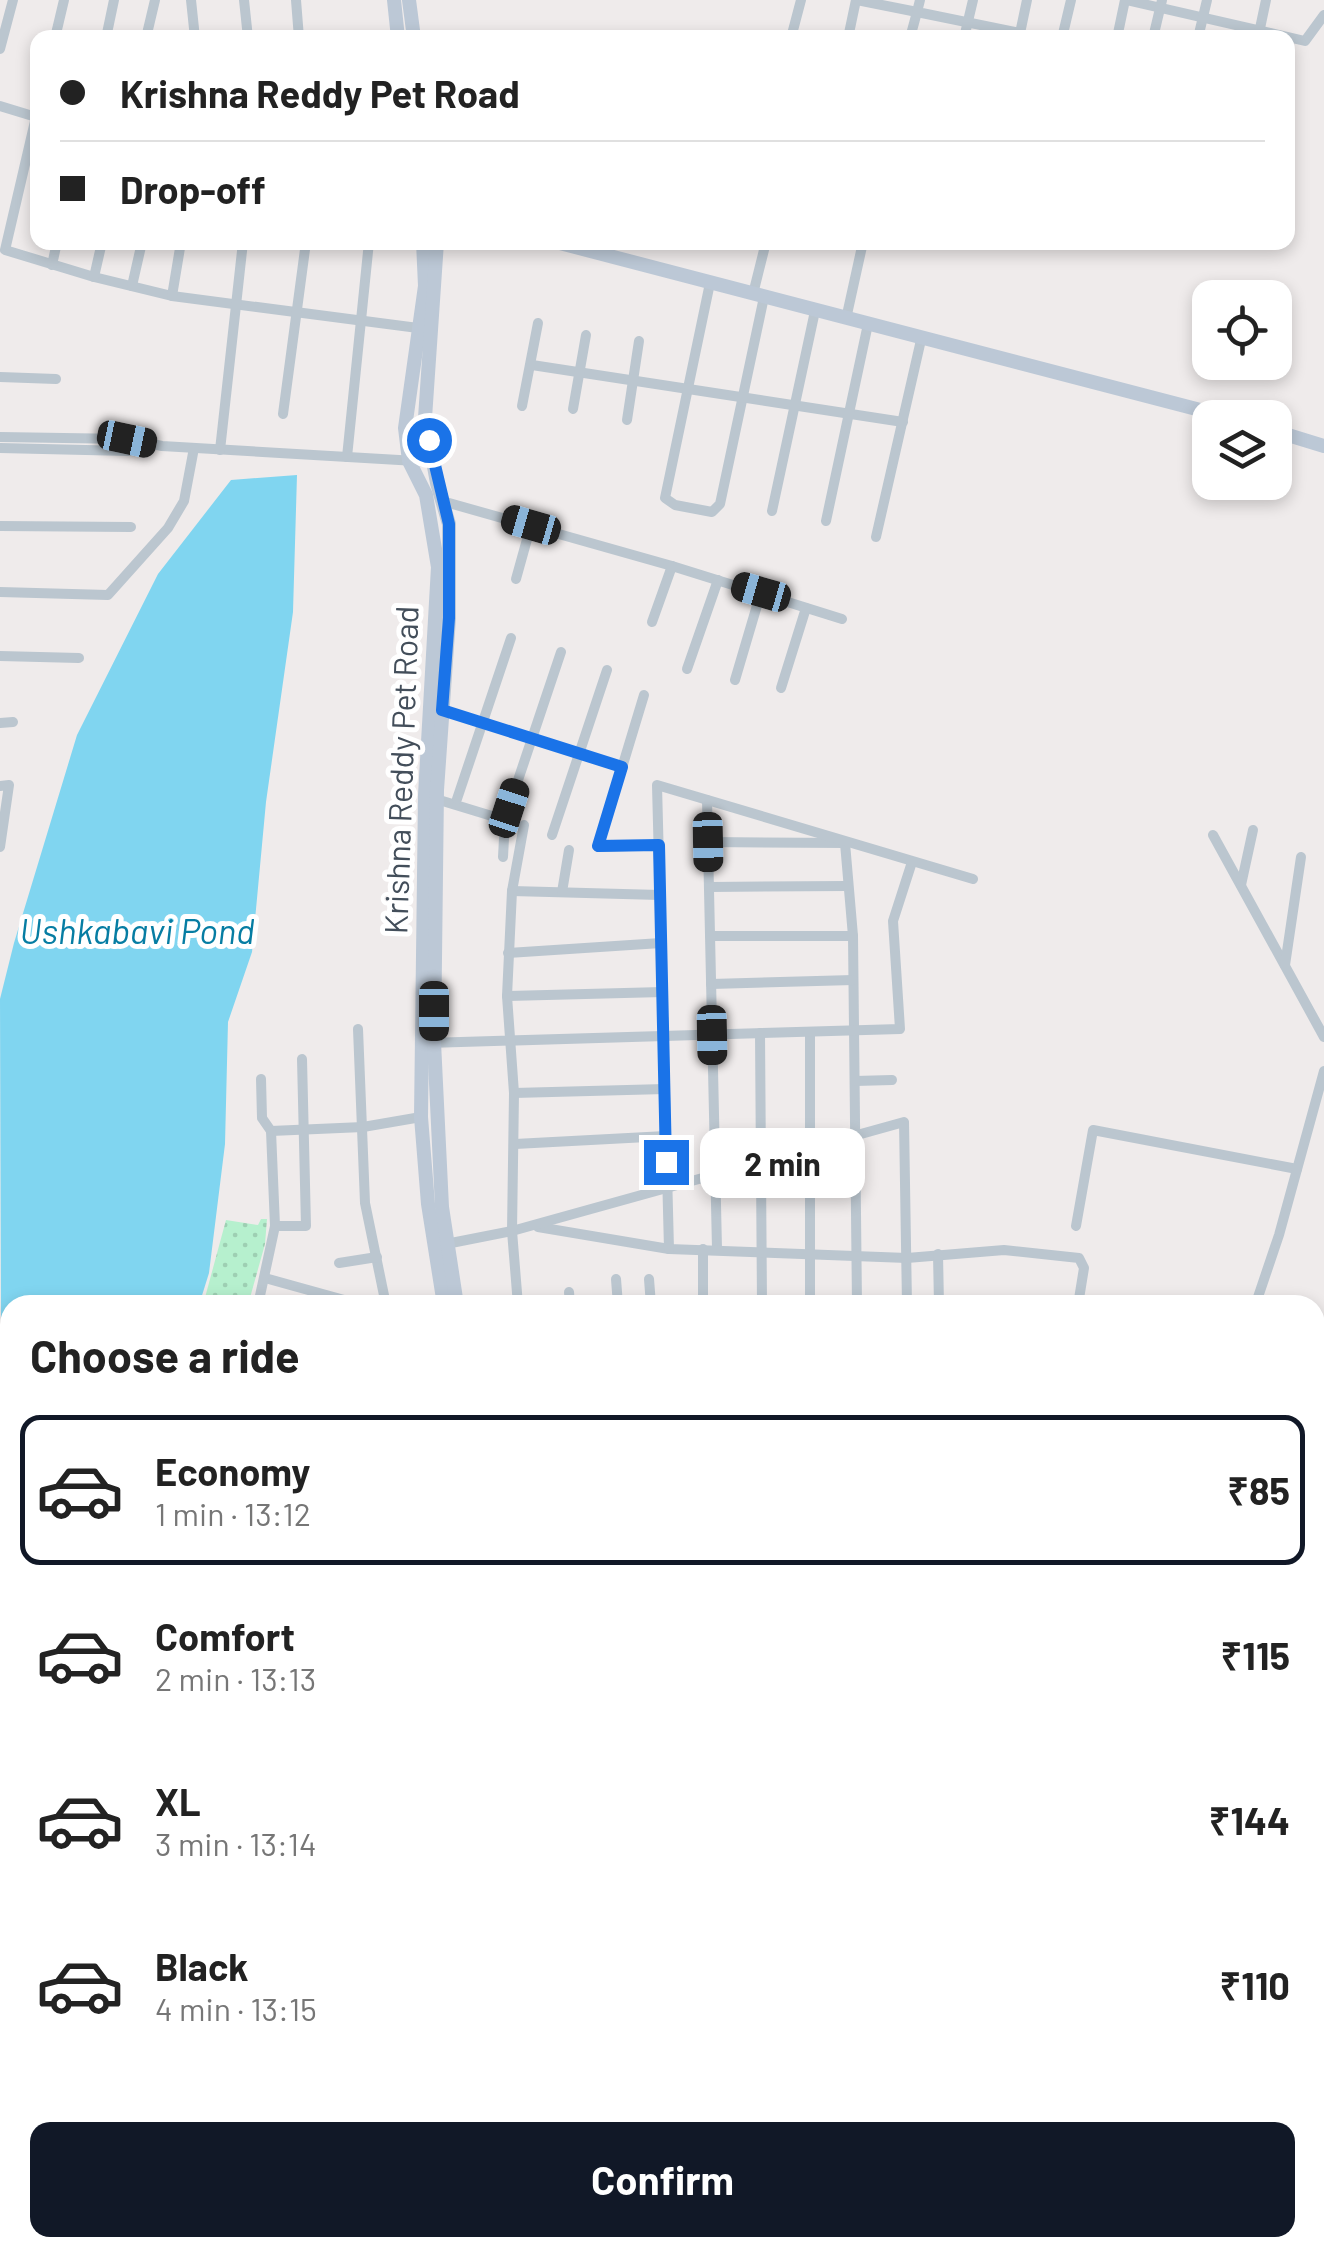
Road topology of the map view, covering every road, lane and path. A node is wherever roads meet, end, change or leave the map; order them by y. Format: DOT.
graph roads {
  1 [pos="13,0"];
  2 [pos="64,0"];
  3 [pos="114,0"];
  4 [pos="155,0"];
  5 [pos="192,0"];
  6 [pos="244,0"];
  7 [pos="296,0"];
  8 [pos="394,0"];
  9 [pos="409,0"];
  10 [pos="800,0"];
  11 [pos="857,0"];
  12 [pos="973,0"];
  13 [pos="1027,0"];
  14 [pos="1071,0"];
  15 [pos="1126,0"];
  16 [pos="1206,0"];
  17 [pos="1266,0"];
  18 [pos="1161,4"];
  19 [pos="918,6"];
  20 [pos="1324,15"];
  21 [pos="1202,18"];
  22 [pos="967,23"];
  23 [pos="58,30"];
  24 [pos="108,30"];
  25 [pos="148,30"];
  26 [pos="194,30"];
  27 [pos="247,30"];
  28 [pos="299,30"];
  29 [pos="397,30"];
  30 [pos="413,30"];
  31 [pos="793,30"];
  32 [pos="850,30"];
  33 [pos="966,30"];
  34 [pos="997,30"];
  35 [pos="1020,30"];
  36 [pos="1064,30"];
  37 [pos="1119,30"];
  38 [pos="1155,30"];
  39 [pos="1200,30"];
  40 [pos="1244,30"];
  41 [pos="1259,30"];
  42 [pos="1295,40"];
  43 [pos="0,49"];
  44 [pos="0,106"];
  45 [pos="30,113"];
  46 [pos="30,145"];
  47 [pos="56,250"];
  48 [pos="100,250"];
  49 [pos="140,250"];
  50 [pos="179,250"];
  51 [pos="242,250"];
  52 [pos="305,250"];
  53 [pos="369,250"];
  54 [pos="423,250"];
  55 [pos="436,250"];
  56 [pos="586,250"];
  57 [pos="765,250"];
  58 [pos="861,250"];
  59 [pos="52,265"];
  60 [pos="94,277"];
  61 [pos="710,283"];
  62 [pos="132,286"];
  63 [pos="172,296"];
  64 [pos="759,296"];
  65 [pos="235,306"];
  66 [pos="816,311"];
  67 [pos="296,312"];
  68 [pos="846,319"];
  69 [pos="363,321"];
  70 [pos="538,323"];
  71 [pos="868,324"];
  72 [pos="418,328"];
  73 [pos="586,335"];
  74 [pos="921,340"];
  75 [pos="639,341"];
  76 [pos="532,365"];
  77 [pos="580,372"];
  78 [pos="0,378"];
  79 [pos="56,379"];
  80 [pos="633,380"];
  81 [pos="690,389"];
  82 [pos="743,396"];
  83 [pos="793,404"];
  84 [pos="522,406"];
  85 [pos="1192,408"];
  86 [pos="573,410"];
  87 [pos="406,412"];
  88 [pos="849,412"];
  89 [pos="426,413"];
  90 [pos="283,414"];
  91 [pos="627,420"];
  92 [pos="903,422"];
  93 [pos="1292,436"];
  94 [pos="0,437"];
  95 [pos="162,446"];
  96 [pos="1324,446"];
  97 [pos="0,448"];
  98 [pos="194,448"];
  99 [pos="220,450"];
  100 [pos="347,457"];
  101 [pos="408,461"];
  102 [pos="433,462"];
  103 [pos="442,501"];
  104 [pos="772,511"];
  105 [pos="826,520"];
  106 [pos="531,525"];
  107 [pos="0,526"];
  108 [pos="132,527"];
  109 [pos="876,537"];
  110 [pos="672,566"];
  111 [pos="516,579"];
  112 [pos="718,580"];
  113 [pos="0,592"];
  114 [pos="761,592"];
  115 [pos="806,608"];
  116 [pos="842,619"];
  117 [pos="652,622"];
  118 [pos="511,638"];
  119 [pos="562,652"];
  120 [pos="0,656"];
  121 [pos="79,658"];
  122 [pos="687,669"];
  123 [pos="607,670"];
  124 [pos="736,680"];
  125 [pos="781,688"];
  126 [pos="644,695"];
  127 [pos="442,710"];
  128 [pos="482,724"];
  129 [pos="532,740"];
  130 [pos="579,754"];
  131 [pos="622,767"];
  132 [pos="0,786"];
  133 [pos="436,798"];
  134 [pos="457,799"];
  135 [pos="707,800"];
  136 [pos="509,808"];
  137 [pos="524,825"];
  138 [pos="1253,830"];
  139 [pos="552,835"];
  140 [pos="1213,835"];
  141 [pos="708,842"];
  142 [pos="846,843"];
  143 [pos="659,845"];
  144 [pos="0,846"];
  145 [pos="568,850"];
  146 [pos="503,857"];
  147 [pos="1302,857"];
  148 [pos="912,862"];
  149 [pos="973,880"];
  150 [pos="1241,885"];
  151 [pos="847,886"];
  152 [pos="709,887"];
  153 [pos="512,890"];
  154 [pos="562,892"];
  155 [pos="660,895"];
  156 [pos="710,936"];
  157 [pos="853,936"];
  158 [pos="661,942"];
  159 [pos="508,953"];
  160 [pos="1285,966"];
  161 [pos="854,980"];
  162 [pos="711,984"];
  163 [pos="662,992"];
  164 [pos="507,996"];
  165 [pos="358,1029"];
  166 [pos="854,1030"];
  167 [pos="810,1032"];
  168 [pos="760,1033"];
  169 [pos="712,1035"];
  170 [pos="664,1036"];
  171 [pos="1324,1037"];
  172 [pos="510,1040"];
  173 [pos="428,1043"];
  174 [pos="302,1059"];
  175 [pos="1324,1071"];
  176 [pos="261,1079"];
  177 [pos="892,1080"];
  178 [pos="854,1081"];
  179 [pos="665,1089"];
  180 [pos="514,1094"];
  181 [pos="421,1116"];
  182 [pos="363,1126"];
  183 [pos="303,1130"];
  184 [pos="271,1131"];
  185 [pos="855,1134"];
  186 [pos="666,1136"];
  187 [pos="514,1144"];
  188 [pos="810,1147"];
  189 [pos="762,1161"];
  190 [pos="1297,1169"];
  191 [pos="716,1174"];
  192 [pos="667,1188"];
  193 [pos="276,1226"];
  194 [pos="532,1226"];
  195 [pos="1076,1226"];
  196 [pos="512,1231"];
  197 [pos="446,1244"];
  198 [pos="703,1248"];
  199 [pos="718,1248"];
  200 [pos="669,1249"];
  201 [pos="763,1252"];
  202 [pos="938,1254"];
  203 [pos="812,1256"];
  204 [pos="376,1257"];
  205 [pos="858,1257"];
  206 [pos="907,1258"];
  207 [pos="339,1263"];
  208 [pos="265,1278"];
  209 [pos="616,1279"];
  210 [pos="650,1280"];
  211 [pos="569,1292"];
  212 [pos="261,1295"];
  213 [pos="329,1295"];
  214 [pos="384,1295"];
  215 [pos="442,1295"];
  216 [pos="455,1295"];
  217 [pos="517,1295"];
  218 [pos="569,1295"];
  219 [pos="617,1295"];
  220 [pos="651,1295"];
  221 [pos="703,1295"];
  222 [pos="762,1295"];
  223 [pos="810,1295"];
  224 [pos="857,1295"];
  225 [pos="907,1295"];
  226 [pos="940,1295"];
  227 [pos="1080,1295"];
  228 [pos="1258,1295"];
  1 -- 43 [label="street"];
  2 -- 23 [label="street"];
  3 -- 24 [label="street"];
  4 -- 25 [label="street"];
  5 -- 26 [label="street"];
  6 -- 27 [label="street"];
  7 -- 28 [label="street"];
  8 -- 29 [label="main road"];
  9 -- 30 [label="main road"];
  10 -- 31 [label="street"];
  11 -- 19 [label="street"];
  11 -- 32 [label="street"];
  12 -- 22 [label="street"];
  13 -- 35 [label="street"];
  14 -- 36 [label="street"];
  15 -- 18 [label="street"];
  15 -- 37 [label="street"];
  16 -- 21 [label="street"];
  17 -- 41 [label="street"];
  18 -- 21 [label="street"];
  18 -- 38 [label="street"];
  19 -- 22 [label="street"];
  20 -- 42 [label="street"];
  21 -- 39 [label="street"];
  21 -- 40 [label="street"];
  22 -- 33 [label="street"];
  22 -- 34 [label="street"];
  44 -- 45 [label="street"];
  46 -- 59 [label="street"];
  47 -- 59 [label="street"];
  48 -- 60 [label="street"];
  49 -- 62 [label="street"];
  50 -- 63 [label="street"];
  51 -- 65 [label="street"];
  52 -- 67 [label="street"];
  53 -- 69 [label="street"];
  54 -- 72 [label="main road, Krishna Reddy Pet Road"];
  55 -- 89 [label="main road, Krishna Reddy Pet Road"];
  56 -- 61 [label="main road"];
  57 -- 64 [label="street"];
  58 -- 68 [label="street"];
  59 -- 60 [label="street"];
  60 -- 62 [label="street"];
  61 -- 64 [label="main road"];
  61 -- 81 [label="street"];
  62 -- 63 [label="street"];
  63 -- 65 [label="street"];
  64 -- 66 [label="main road"];
  64 -- 82 [label="street"];
  65 -- 67 [label="street"];
  65 -- 99 [label="street"];
  66 -- 68 [label="main road"];
  66 -- 83 [label="street"];
  67 -- 69 [label="street"];
  67 -- 90 [label="street"];
  68 -- 71 [label="main road"];
  69 -- 72 [label="street"];
  69 -- 100 [label="street"];
  70 -- 76 [label="street"];
  71 -- 74 [label="main road"];
  71 -- 88 [label="street"];
  72 -- 87 [label="main road, Krishna Reddy Pet Road"];
  73 -- 77 [label="street"];
  74 -- 85 [label="main road"];
  74 -- 92 [label="street"];
  75 -- 80 [label="street"];
  76 -- 77 [label="street"];
  76 -- 84 [label="street"];
  77 -- 80 [label="street"];
  77 -- 86 [label="street"];
  78 -- 79 [label="street"];
  80 -- 81 [label="street"];
  80 -- 91 [label="street"];
  81 -- 82 [label="street"];
  81 -- 82 [label="street"];
  82 -- 83 [label="street"];
  83 -- 88 [label="street"];
  83 -- 104 [label="street"];
  87 -- 89 [label="main road"];
  87 -- 101 [label="main road, Krishna Reddy Pet Road"];
  88 -- 92 [label="street"];
  88 -- 105 [label="street"];
  89 -- 102 [label="main road, Krishna Reddy Pet Road"];
  92 -- 109 [label="street"];
  93 -- 96 [label="main road"];
  94 -- 95 [label="street"];
  95 -- 97 [label="street"];
  95 -- 98 [label="street"];
  98 -- 99 [label="street"];
  98 -- 113 [label="street"];
  99 -- 100 [label="street"];
  100 -- 101 [label="street"];
  101 -- 102 [label="street"];
  101 -- 173 [label="main road, Krishna Reddy Pet Road"];
  102 -- 103 [label="main road, Krishna Reddy Pet Road"];
  103 -- 106 [label="street"];
  103 -- 127 [label="main road, Krishna Reddy Pet Road"];
  106 -- 110 [label="street"];
  106 -- 111 [label="street"];
  107 -- 108 [label="street"];
  110 -- 112 [label="street"];
  110 -- 117 [label="street"];
  112 -- 114 [label="street"];
  112 -- 122 [label="street"];
  114 -- 115 [label="street"];
  114 -- 124 [label="street"];
  115 -- 116 [label="street"];
  115 -- 125 [label="street"];
  118 -- 128 [label="street"];
  119 -- 129 [label="street"];
  120 -- 121 [label="street"];
  123 -- 130 [label="street"];
  126 -- 131 [label="street"];
  127 -- 128 [label="street"];
  127 -- 133 [label="main road, Krishna Reddy Pet Road"];
  128 -- 129 [label="street"];
  128 -- 134 [label="street"];
  129 -- 130 [label="street"];
  129 -- 136 [label="street"];
  130 -- 131 [label="street"];
  130 -- 139 [label="street"];
  131 -- 143 [label="street"];
  132 -- 144 [label="street"];
  133 -- 146 [label="street"];
  133 -- 173 [label="main road, Krishna Reddy Pet Road"];
  135 -- 141 [label="street"];
  135 -- 142 [label="street"];
  135 -- 143 [label="street"];
  137 -- 153 [label="street"];
  138 -- 150 [label="street"];
  140 -- 150 [label="street"];
  141 -- 142 [label="street"];
  141 -- 152 [label="street"];
  142 -- 148 [label="street"];
  142 -- 151 [label="street"];
  143 -- 155 [label="street"];
  145 -- 154 [label="street"];
  147 -- 160 [label="street"];
  148 -- 149 [label="street"];
  148 -- 166 [label="street"];
  150 -- 160 [label="street"];
  151 -- 152 [label="street"];
  151 -- 157 [label="street"];
  152 -- 156 [label="street"];
  153 -- 154 [label="street"];
  153 -- 159 [label="street"];
  154 -- 155 [label="street"];
  155 -- 158 [label="street"];
  156 -- 157 [label="street"];
  156 -- 162 [label="street"];
  157 -- 161 [label="street"];
  158 -- 159 [label="street"];
  158 -- 163 [label="street"];
  159 -- 164 [label="street"];
  160 -- 171 [label="street"];
  161 -- 162 [label="street"];
  161 -- 166 [label="street"];
  162 -- 169 [label="street"];
  163 -- 164 [label="street"];
  163 -- 170 [label="street"];
  164 -- 172 [label="street"];
  165 -- 182 [label="street"];
  166 -- 167 [label="street"];
  166 -- 178 [label="street"];
  167 -- 168 [label="street"];
  167 -- 188 [label="street"];
  168 -- 169 [label="street"];
  168 -- 189 [label="street"];
  169 -- 170 [label="street"];
  169 -- 191 [label="street"];
  170 -- 172 [label="street"];
  170 -- 179 [label="street"];
  172 -- 173 [label="street"];
  172 -- 180 [label="street"];
  173 -- 181 [label="main road, Krishna Reddy Pet Road"];
  173 -- 197 [label="main road, Krishna Reddy Pet Road"];
  174 -- 183 [label="street"];
  175 -- 190 [label="street"];
  176 -- 184 [label="street"];
  177 -- 178 [label="street"];
  178 -- 185 [label="street"];
  179 -- 180 [label="street"];
  179 -- 186 [label="street"];
  180 -- 187 [label="street"];
  181 -- 182 [label="street"];
  181 -- 215 [label="main road, Krishna Reddy Pet Road"];
  182 -- 183 [label="street"];
  182 -- 204 [label="street"];
  183 -- 184 [label="street"];
  183 -- 193 [label="street"];
  184 -- 193 [label="street"];
  185 -- 188 [label="street"];
  185 -- 205 [label="street"];
  185 -- 206 [label="street"];
  186 -- 187 [label="street"];
  186 -- 192 [label="street"];
  187 -- 196 [label="street"];
  188 -- 189 [label="street"];
  188 -- 203 [label="street"];
  189 -- 191 [label="street"];
  189 -- 201 [label="street"];
  190 -- 195 [label="street"];
  190 -- 228 [label="street"];
  191 -- 192 [label="street"];
  191 -- 199 [label="street"];
  192 -- 194 [label="street"];
  192 -- 200 [label="street"];
  193 -- 208 [label="street"];
  194 -- 196 [label="street"];
  194 -- 200 [label="street"];
  196 -- 197 [label="street"];
  196 -- 217 [label="street"];
  197 -- 216 [label="main road, Krishna Reddy Pet Road"];
  198 -- 199 [label="street"];
  198 -- 200 [label="street"];
  198 -- 221 [label="street"];
  199 -- 201 [label="street"];
  201 -- 203 [label="street"];
  201 -- 222 [label="street"];
  202 -- 206 [label="street"];
  202 -- 226 [label="street"];
  202 -- 227 [label="street"];
  203 -- 205 [label="street"];
  203 -- 223 [label="street"];
  204 -- 207 [label="street"];
  204 -- 214 [label="street"];
  205 -- 206 [label="street"];
  205 -- 224 [label="street"];
  206 -- 225 [label="street"];
  208 -- 212 [label="street"];
  208 -- 213 [label="street"];
  209 -- 219 [label="street"];
  210 -- 220 [label="street"];
  211 -- 218 [label="street"];
}
